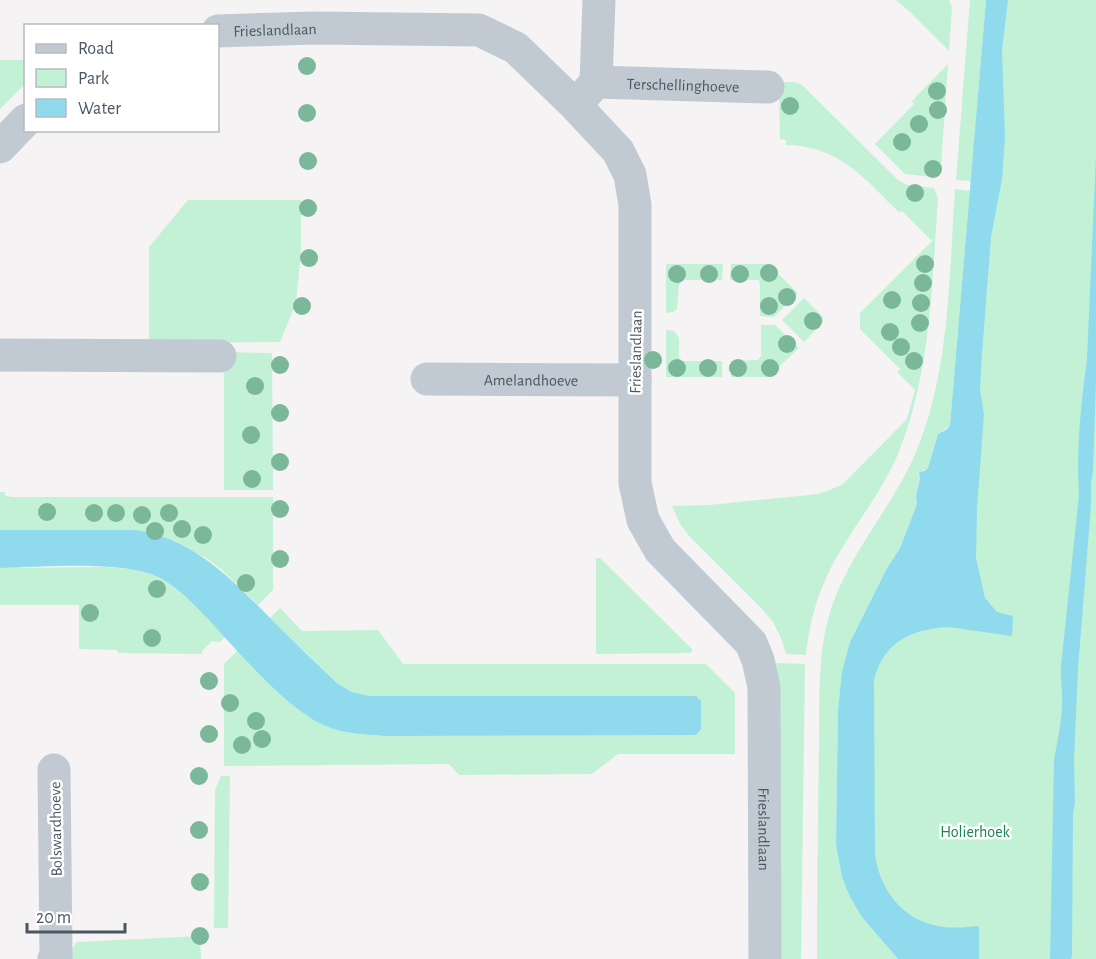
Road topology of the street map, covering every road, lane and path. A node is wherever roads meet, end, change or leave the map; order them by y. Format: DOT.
graph roads {
  1 [pos="599,0"];
  2 [pos="314,14"];
  3 [pos="219,31"];
  4 [pos="768,87"];
  5 [pos="586,94"];
  6 [pos="24,122"];
  7 [pos="0,147"];
  8 [pos="0,355"];
  9 [pos="220,356"];
  10 [pos="427,379"];
  11 [pos="635,380"];
  12 [pos="54,770"];
  13 [pos="54,959"];
  14 [pos="765,959"];
  1 -- 5 [label="street"];
  2 -- 3 [label="street, Frieslandlaan"];
  2 -- 5 [label="street, Frieslandlaan"];
  4 -- 5 [label="street, Terschellinghoeve"];
  5 -- 11 [label="street, Frieslandlaan"];
  6 -- 7 [label="street"];
  8 -- 9 [label="street"];
  10 -- 11 [label="street, Amelandhoeve"];
  11 -- 14 [label="street, Frieslandlaan"];
  12 -- 13 [label="street, Bolswardhoeve"];
}
